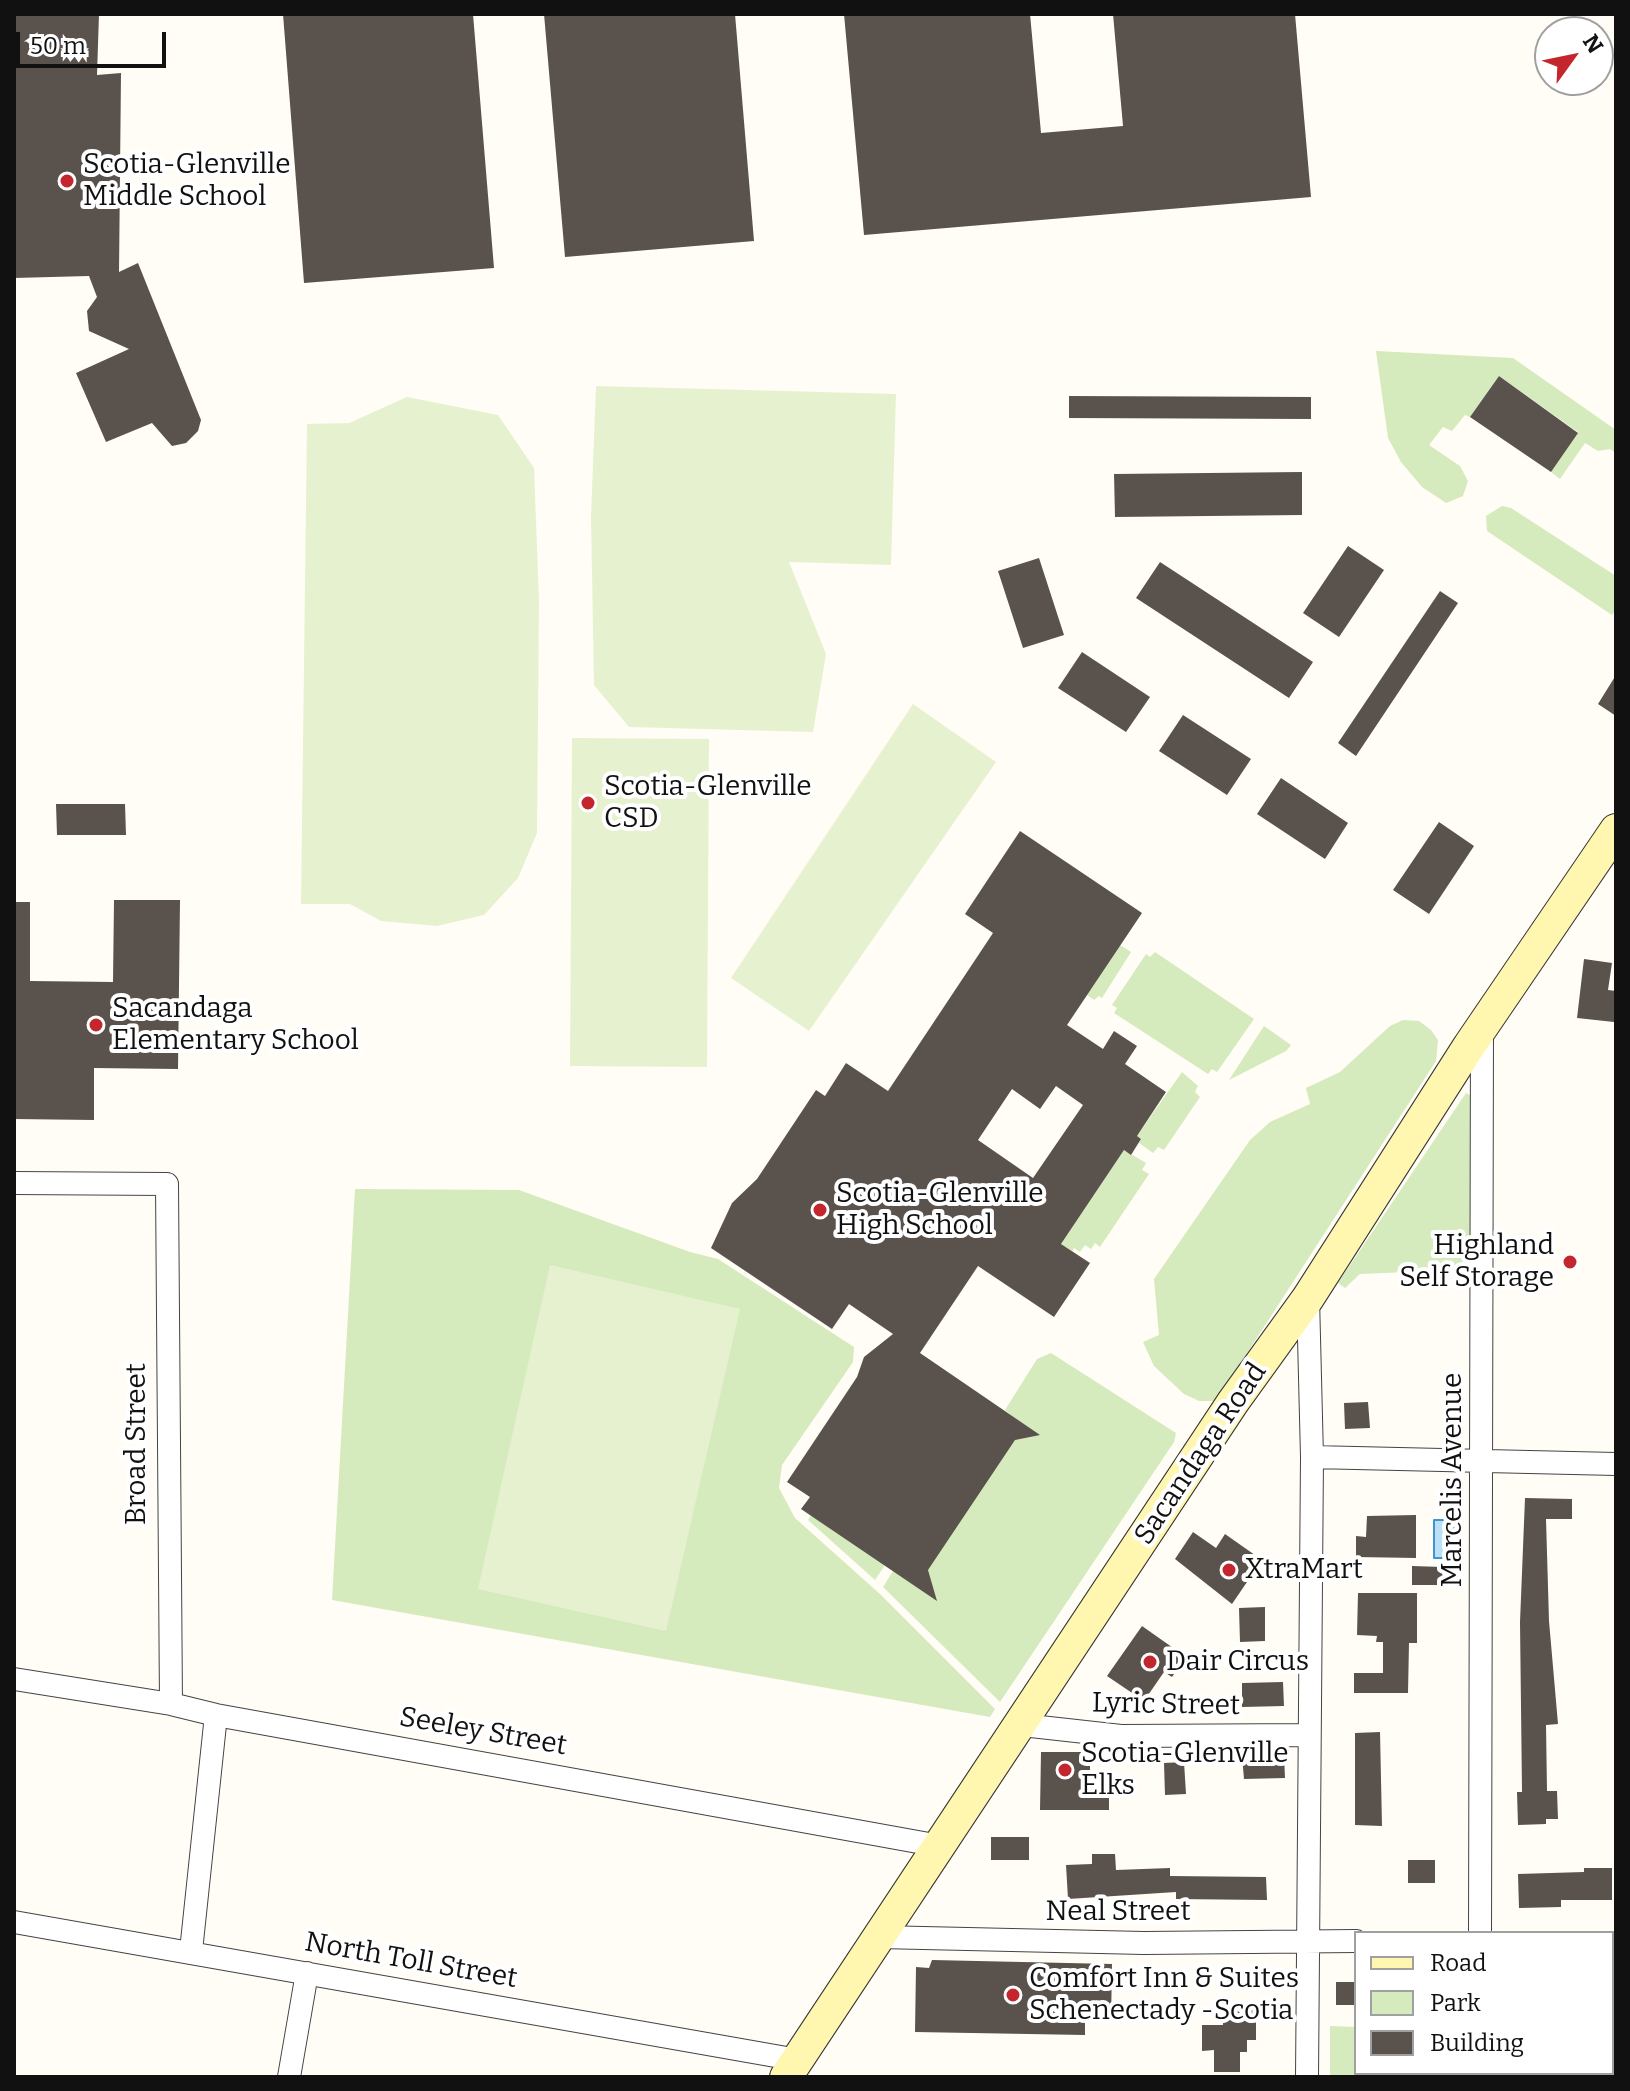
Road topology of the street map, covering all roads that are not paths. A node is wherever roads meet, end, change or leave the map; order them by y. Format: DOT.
graph roads {
  1 [pos="1616,830"];
  2 [pos="1482,1026"];
  3 [pos="14,1183"];
  4 [pos="1308,1298"];
  5 [pos="1312,1457"];
  6 [pos="1484,1461"];
  7 [pos="1616,1464"];
  8 [pos="14,1679"];
  9 [pos="171,1704"];
  10 [pos="216,1715"];
  11 [pos="1022,1725"];
  12 [pos="1309,1735"];
  13 [pos="940,1846"];
  14 [pos="14,1922"];
  15 [pos="1480,1931"];
  16 [pos="879,1937"];
  17 [pos="1308,1941"];
  18 [pos="1354,1941"];
  19 [pos="191,1951"];
  20 [pos="307,1973"];
  21 [pos="792,2068"];
  22 [pos="289,2077"];
  23 [pos="1307,2077"];
  1 -- 2 [label="main road, Sacandaga Road"];
  2 -- 4 [label="main road, Sacandaga Road"];
  2 -- 6 [label="street, Marcelis Avenue"];
  3 -- 9 [label="street, Broad Street"];
  4 -- 5 [label="street"];
  4 -- 11 [label="main road, Sacandaga Road"];
  5 -- 6 [label="street"];
  5 -- 12 [label="street"];
  6 -- 7 [label="street"];
  6 -- 15 [label="street, Marcelis Avenue"];
  8 -- 9 [label="street, Seeley Street"];
  9 -- 10 [label="street, Seeley Street"];
  10 -- 13 [label="street, Seeley Street"];
  10 -- 19 [label="street"];
  11 -- 12 [label="street, Lyric Street"];
  11 -- 13 [label="main road, Sacandaga Road"];
  12 -- 17 [label="street"];
  13 -- 16 [label="main road, Sacandaga Road"];
  14 -- 19 [label="street, North Toll Street"];
  16 -- 17 [label="street, Neal Street"];
  16 -- 21 [label="main road, Sacandaga Road"];
  17 -- 18 [label="street, Neal Street"];
  17 -- 23 [label="street"];
  19 -- 20 [label="street, North Toll Street"];
  20 -- 21 [label="street, North Toll Street"];
  20 -- 22 [label="street"];
}
